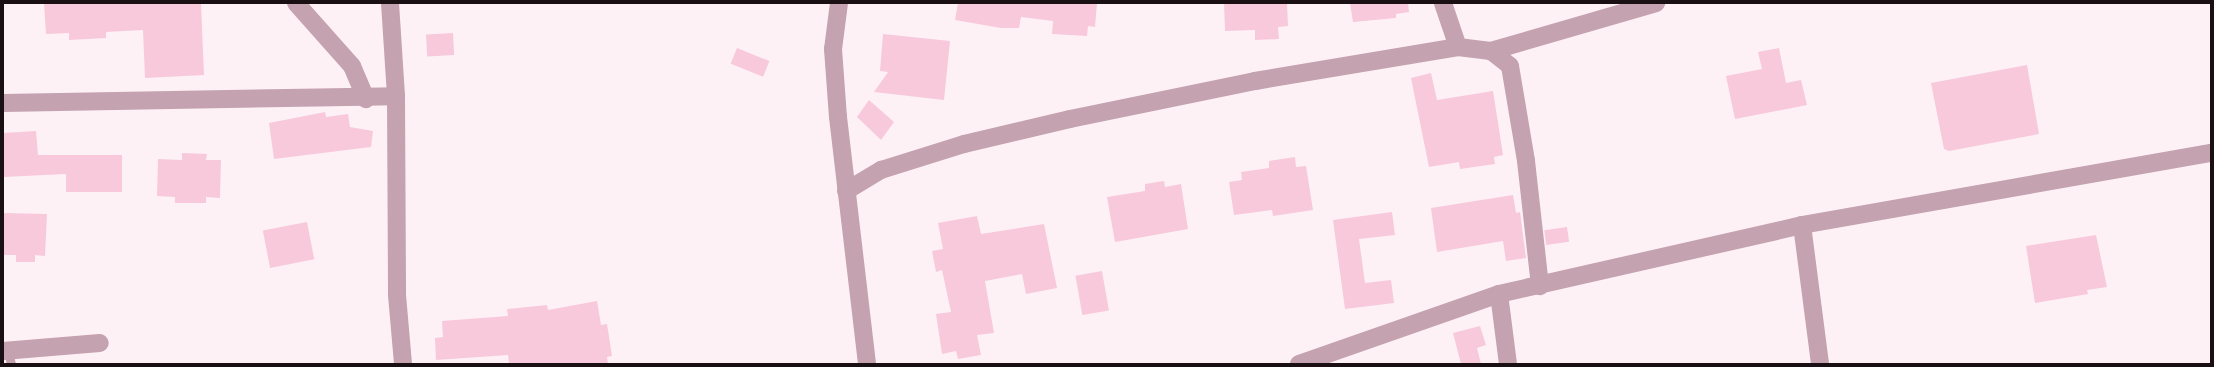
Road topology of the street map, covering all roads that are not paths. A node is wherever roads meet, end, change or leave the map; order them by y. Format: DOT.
graph roads {
  1 [pos="296,3"];
  2 [pos="390,3"];
  3 [pos="839,3"];
  4 [pos="1443,3"];
  5 [pos="1656,3"];
  6 [pos="1458,48"];
  7 [pos="1491,51"];
  8 [pos="396,96"];
  9 [pos="366,99"];
  10 [pos="3,103"];
  11 [pos="2211,153"];
  12 [pos="846,191"];
  13 [pos="1802,225"];
  14 [pos="1540,286"];
  15 [pos="1499,294"];
  16 [pos="100,343"];
  17 [pos="7,355"];
  18 [pos="1818,363"];
  19 [pos="403,364"];
  20 [pos="867,364"];
  21 [pos="1299,364"];
  22 [pos="1508,364"];
  1 -- 9 [label="street"];
  2 -- 8 [label="street"];
  3 -- 12 [label="street"];
  4 -- 6 [label="street"];
  5 -- 7 [label="street"];
  6 -- 7 [label="street"];
  6 -- 12 [label="street"];
  7 -- 14 [label="street"];
  8 -- 9 [label="street"];
  8 -- 19 [label="street"];
  9 -- 10 [label="street"];
  11 -- 13 [label="street"];
  12 -- 20 [label="street"];
  13 -- 14 [label="street"];
  13 -- 18 [label="street"];
  14 -- 15 [label="street"];
  15 -- 21 [label="street"];
  15 -- 22 [label="street"];
  16 -- 17 [label="street"];
}
